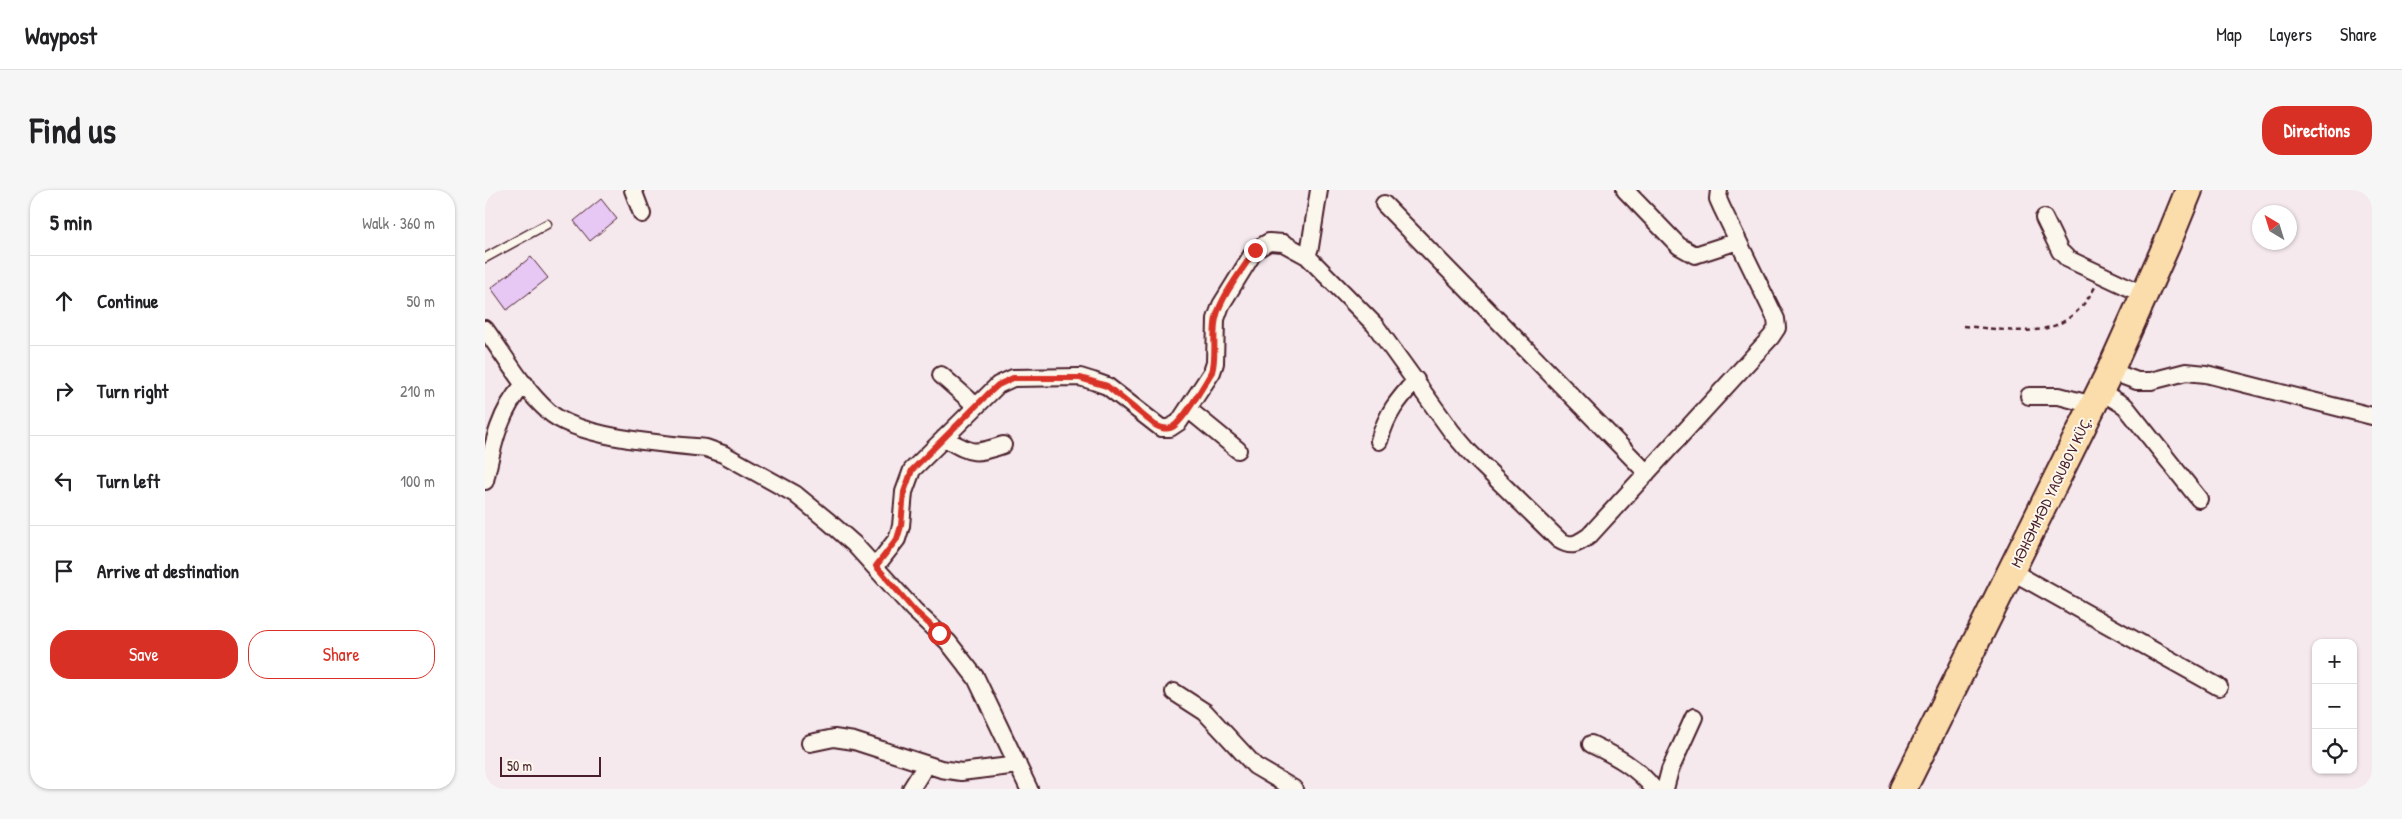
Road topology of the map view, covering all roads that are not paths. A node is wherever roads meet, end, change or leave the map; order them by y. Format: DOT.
graph roads {
  1 [pos="633,190"];
  2 [pos="1319,190"];
  3 [pos="1625,190"];
  4 [pos="1719,190"];
  5 [pos="2189,190"];
  6 [pos="1384,204"];
  7 [pos="642,214"];
  8 [pos="2044,218"];
  9 [pos="547,224"];
  10 [pos="1738,241"];
  11 [pos="1307,256"];
  12 [pos="485,258"];
  13 [pos="2145,295"];
  14 [pos="485,329"];
  15 [pos="941,376"];
  16 [pos="1416,380"];
  17 [pos="525,384"];
  18 [pos="2101,389"];
  19 [pos="2029,396"];
  20 [pos="975,406"];
  21 [pos="1188,409"];
  22 [pos="2372,416"];
  23 [pos="944,438"];
  24 [pos="1379,441"];
  25 [pos="1003,445"];
  26 [pos="1238,450"];
  27 [pos="1647,473"];
  28 [pos="485,481"];
  29 [pos="2199,499"];
  30 [pos="876,566"];
  31 [pos="2011,572"];
  32 [pos="2219,688"];
  33 [pos="1174,692"];
  34 [pos="1694,717"];
  35 [pos="810,743"];
  36 [pos="1591,744"];
  37 [pos="926,764"];
  38 [pos="1018,765"];
  39 [pos="911,789"];
  40 [pos="1029,789"];
  41 [pos="1294,789"];
  42 [pos="1654,789"];
  43 [pos="1665,789"];
  44 [pos="1903,789"];
  1 -- 7 [label="street"];
  2 -- 11 [label="street"];
  3 -- 10 [label="street"];
  4 -- 10 [label="street"];
  5 -- 13 [label="main road, MƏHƏMMƏD YAQUBOV KÜÇ."];
  6 -- 27 [label="street"];
  8 -- 13 [label="street"];
  9 -- 12 [label="lane"];
  10 -- 27 [label="street"];
  11 -- 16 [label="street"];
  11 -- 21 [label="street"];
  13 -- 18 [label="main road, MƏHƏMMƏD YAQUBOV KÜÇ."];
  14 -- 17 [label="street"];
  15 -- 20 [label="street"];
  16 -- 24 [label="street"];
  16 -- 27 [label="street"];
  17 -- 28 [label="street"];
  17 -- 30 [label="street"];
  18 -- 19 [label="street"];
  18 -- 22 [label="street"];
  18 -- 29 [label="street"];
  18 -- 31 [label="main road, MƏHƏMMƏD YAQUBOV KÜÇ."];
  20 -- 21 [label="street"];
  20 -- 23 [label="street"];
  21 -- 26 [label="street"];
  23 -- 25 [label="street"];
  23 -- 30 [label="street"];
  30 -- 38 [label="street"];
  31 -- 32 [label="street"];
  31 -- 44 [label="main road, MƏHƏMMƏD YAQUBOV KÜÇ."];
  33 -- 41 [label="street"];
  34 -- 43 [label="street"];
  35 -- 37 [label="street"];
  36 -- 42 [label="street"];
  37 -- 38 [label="street"];
  37 -- 39 [label="street"];
  38 -- 40 [label="street"];
}
